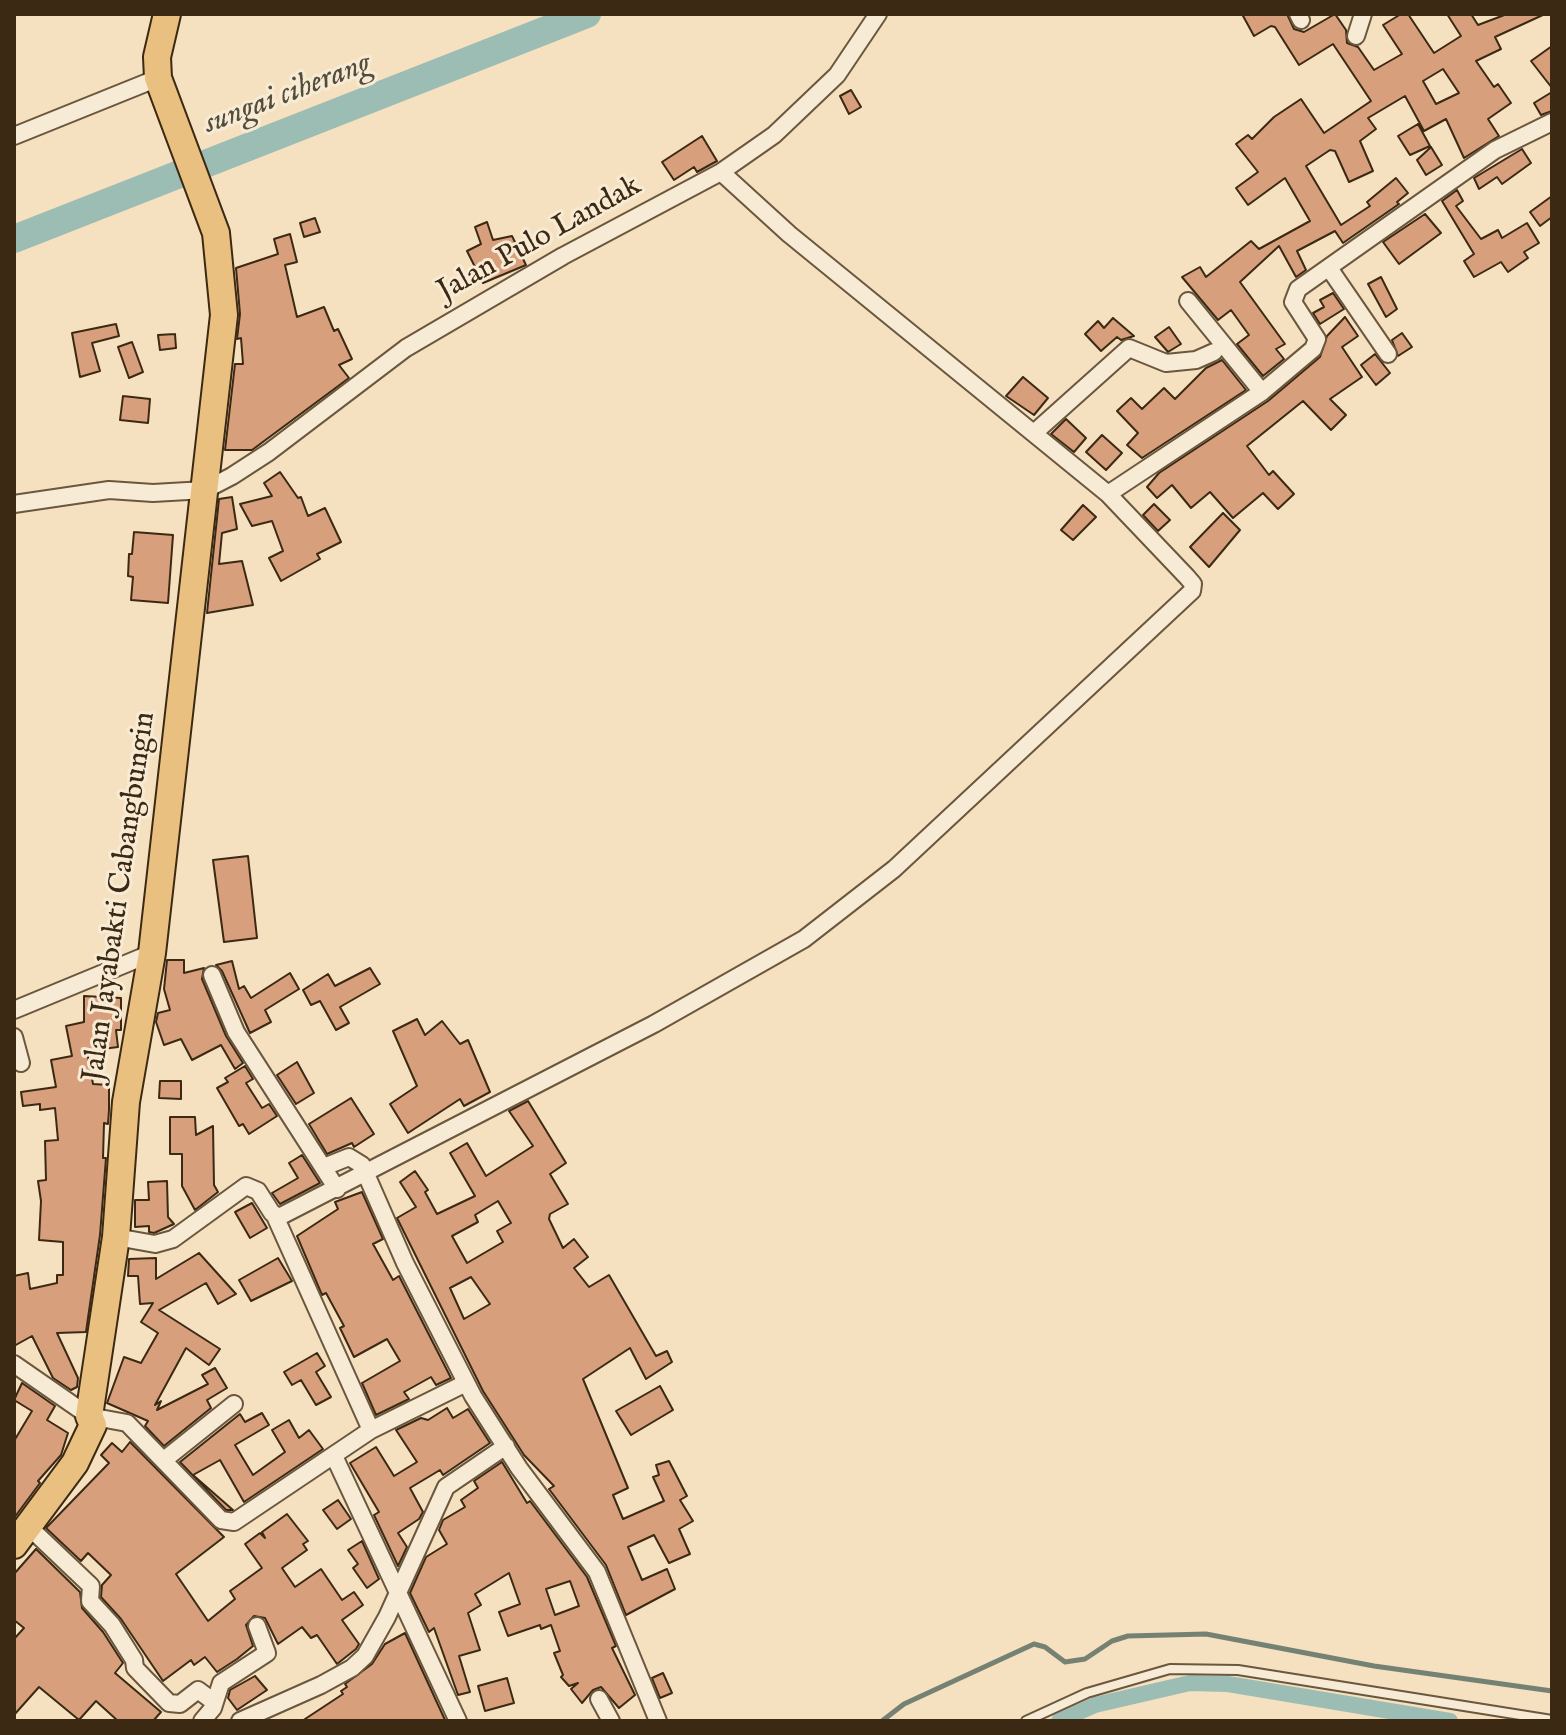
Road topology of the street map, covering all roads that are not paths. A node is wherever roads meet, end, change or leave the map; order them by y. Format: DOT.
graph roads {
  1 [pos="167,14"];
  2 [pos="878,14"];
  3 [pos="1363,14"];
  4 [pos="1356,36"];
  5 [pos="160,82"];
  6 [pos="1552,122"];
  7 [pos="14,136"];
  8 [pos="721,172"];
  9 [pos="1329,268"];
  10 [pos="1188,301"];
  11 [pos="1214,352"];
  12 [pos="1388,354"];
  13 [pos="1262,392"];
  14 [pos="1034,433"];
  15 [pos="205,490"];
  16 [pos="1108,494"];
  17 [pos="14,504"];
  18 [pos="152,953"];
  19 [pos="212,975"];
  20 [pos="14,1010"];
  21 [pos="14,1037"];
  22 [pos="21,1063"];
  23 [pos="324,1167"];
  24 [pos="365,1175"];
  25 [pos="337,1189"];
  26 [pos="275,1216"];
  27 [pos="116,1237"];
  28 [pos="14,1364"];
  29 [pos="466,1383"];
  30 [pos="234,1404"];
  31 [pos="89,1416"];
  32 [pos="371,1430"];
  33 [pos="506,1446"];
  34 [pos="334,1456"];
  35 [pos="164,1460"];
  36 [pos="21,1536"];
  37 [pos="397,1590"];
  38 [pos="257,1626"];
  39 [pos="599,1699"];
  40 [pos="214,1702"];
  41 [pos="272,1715"];
  42 [pos="1552,1720"];
  43 [pos="202,1721"];
  44 [pos="240,1721"];
  45 [pos="458,1721"];
  46 [pos="611,1721"];
  47 [pos="658,1721"];
  48 [pos="1026,1721"];
  1 -- 5 [label="main road"];
  2 -- 8 [label="street, Jalan Pulo Landak"];
  3 -- 4 [label="street"];
  5 -- 7 [label="street"];
  5 -- 15 [label="main road, Jalan Jayabakti Cabangbungin"];
  6 -- 9 [label="street"];
  8 -- 14 [label="street"];
  8 -- 15 [label="street, Jalan Pulo Landak"];
  9 -- 12 [label="street"];
  9 -- 13 [label="street"];
  10 -- 13 [label="street"];
  11 -- 14 [label="street"];
  13 -- 16 [label="street"];
  14 -- 16 [label="street"];
  15 -- 17 [label="street"];
  15 -- 18 [label="main road, Jalan Jayabakti Cabangbungin"];
  16 -- 24 [label="street"];
  18 -- 20 [label="street"];
  18 -- 27 [label="main road, Jalan Jayabakti Cabangbungin"];
  19 -- 23 [label="street"];
  21 -- 22 [label="street"];
  23 -- 24 [label="street"];
  23 -- 25 [label="street"];
  24 -- 25 [label="street"];
  24 -- 29 [label="street"];
  25 -- 26 [label="street"];
  26 -- 27 [label="street"];
  26 -- 32 [label="street"];
  27 -- 31 [label="main road, Jalan Jayabakti Cabangbungin"];
  28 -- 31 [label="street"];
  29 -- 32 [label="street"];
  29 -- 33 [label="street"];
  30 -- 35 [label="street"];
  31 -- 35 [label="street"];
  31 -- 36 [label="main road, Jalan Jayabakti Cabangbungin"];
  32 -- 34 [label="street"];
  33 -- 37 [label="street"];
  33 -- 47 [label="street"];
  34 -- 35 [label="street"];
  34 -- 37 [label="street"];
  36 -- 40 [label="street"];
  37 -- 41 [label="street"];
  37 -- 45 [label="street"];
  38 -- 40 [label="street"];
  39 -- 46 [label="street"];
  40 -- 43 [label="street"];
  41 -- 44 [label="street"];
  42 -- 48 [label="lane"];
}
